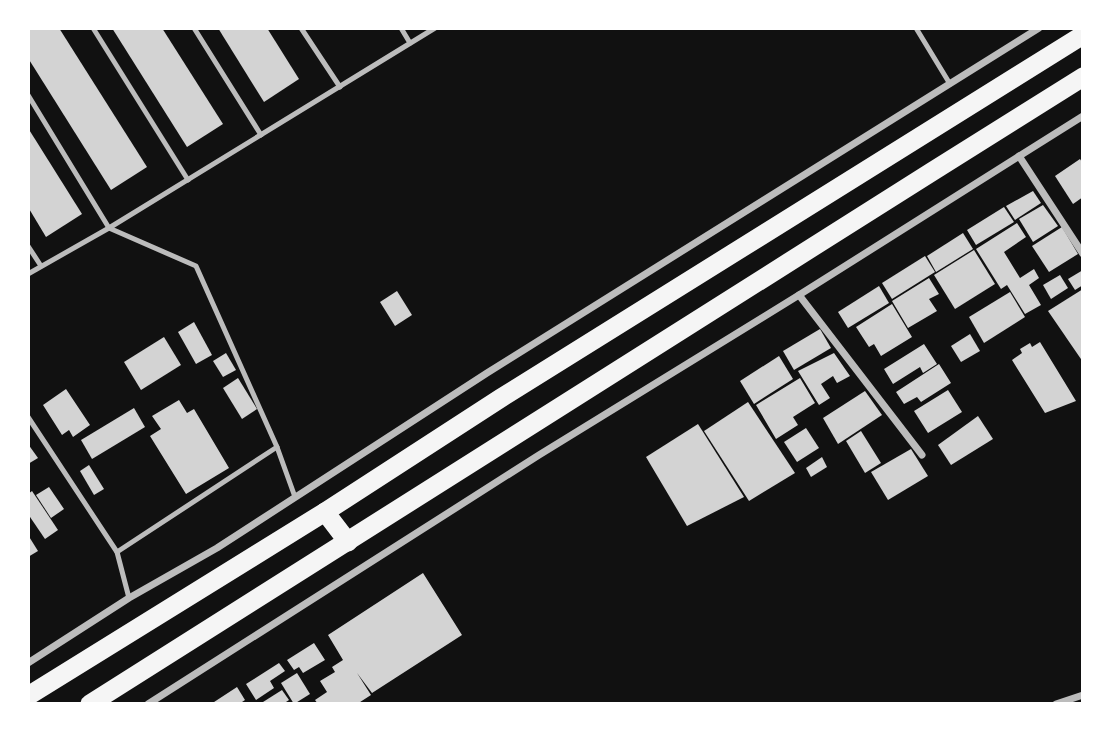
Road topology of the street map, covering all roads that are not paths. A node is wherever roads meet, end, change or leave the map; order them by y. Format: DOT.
graph roads {
  1 [pos="93,28"];
  2 [pos="194,28"];
  3 [pos="301,28"];
  4 [pos="401,28"];
  5 [pos="435,28"];
  6 [pos="916,28"];
  7 [pos="1039,28"];
  8 [pos="1083,35"];
  9 [pos="410,43"];
  10 [pos="1083,77"];
  11 [pos="950,84"];
  12 [pos="340,86"];
  13 [pos="28,95"];
  14 [pos="1083,116"];
  15 [pos="261,135"];
  16 [pos="1019,156"];
  17 [pos="188,180"];
  18 [pos="109,228"];
  19 [pos="28,246"];
  20 [pos="1083,254"];
  21 [pos="41,266"];
  22 [pos="28,274"];
  23 [pos="799,295"];
  24 [pos="28,416"];
  25 [pos="277,447"];
  26 [pos="922,455"];
  27 [pos="295,497"];
  28 [pos="325,512"];
  29 [pos="348,542"];
  30 [pos="117,552"];
  31 [pos="129,598"];
  32 [pos="28,663"];
  33 [pos="1083,695"];
  34 [pos="28,696"];
  35 [pos="90,704"];
  36 [pos="148,704"];
  37 [pos="1056,704"];
  1 -- 17 [label="lane"];
  2 -- 15 [label="lane"];
  3 -- 12 [label="lane"];
  4 -- 9 [label="lane"];
  5 -- 9 [label="lane"];
  6 -- 11 [label="lane"];
  7 -- 11 [label="street"];
  8 -- 28 [label="highway"];
  9 -- 12 [label="lane"];
  10 -- 29 [label="highway"];
  11 -- 27 [label="street"];
  12 -- 15 [label="lane"];
  13 -- 18 [label="lane"];
  14 -- 16 [label="street"];
  15 -- 17 [label="lane"];
  16 -- 20 [label="street"];
  16 -- 23 [label="street"];
  17 -- 18 [label="lane"];
  18 -- 21 [label="lane"];
  18 -- 25 [label="lane"];
  19 -- 21 [label="lane"];
  21 -- 22 [label="lane"];
  23 -- 26 [label="street"];
  23 -- 36 [label="street"];
  24 -- 30 [label="lane"];
  25 -- 27 [label="lane"];
  25 -- 30 [label="lane"];
  27 -- 31 [label="street"];
  28 -- 29 [label="highway"];
  28 -- 34 [label="highway"];
  29 -- 35 [label="highway"];
  30 -- 31 [label="lane"];
  31 -- 32 [label="street"];
  33 -- 37 [label="street"];
}
